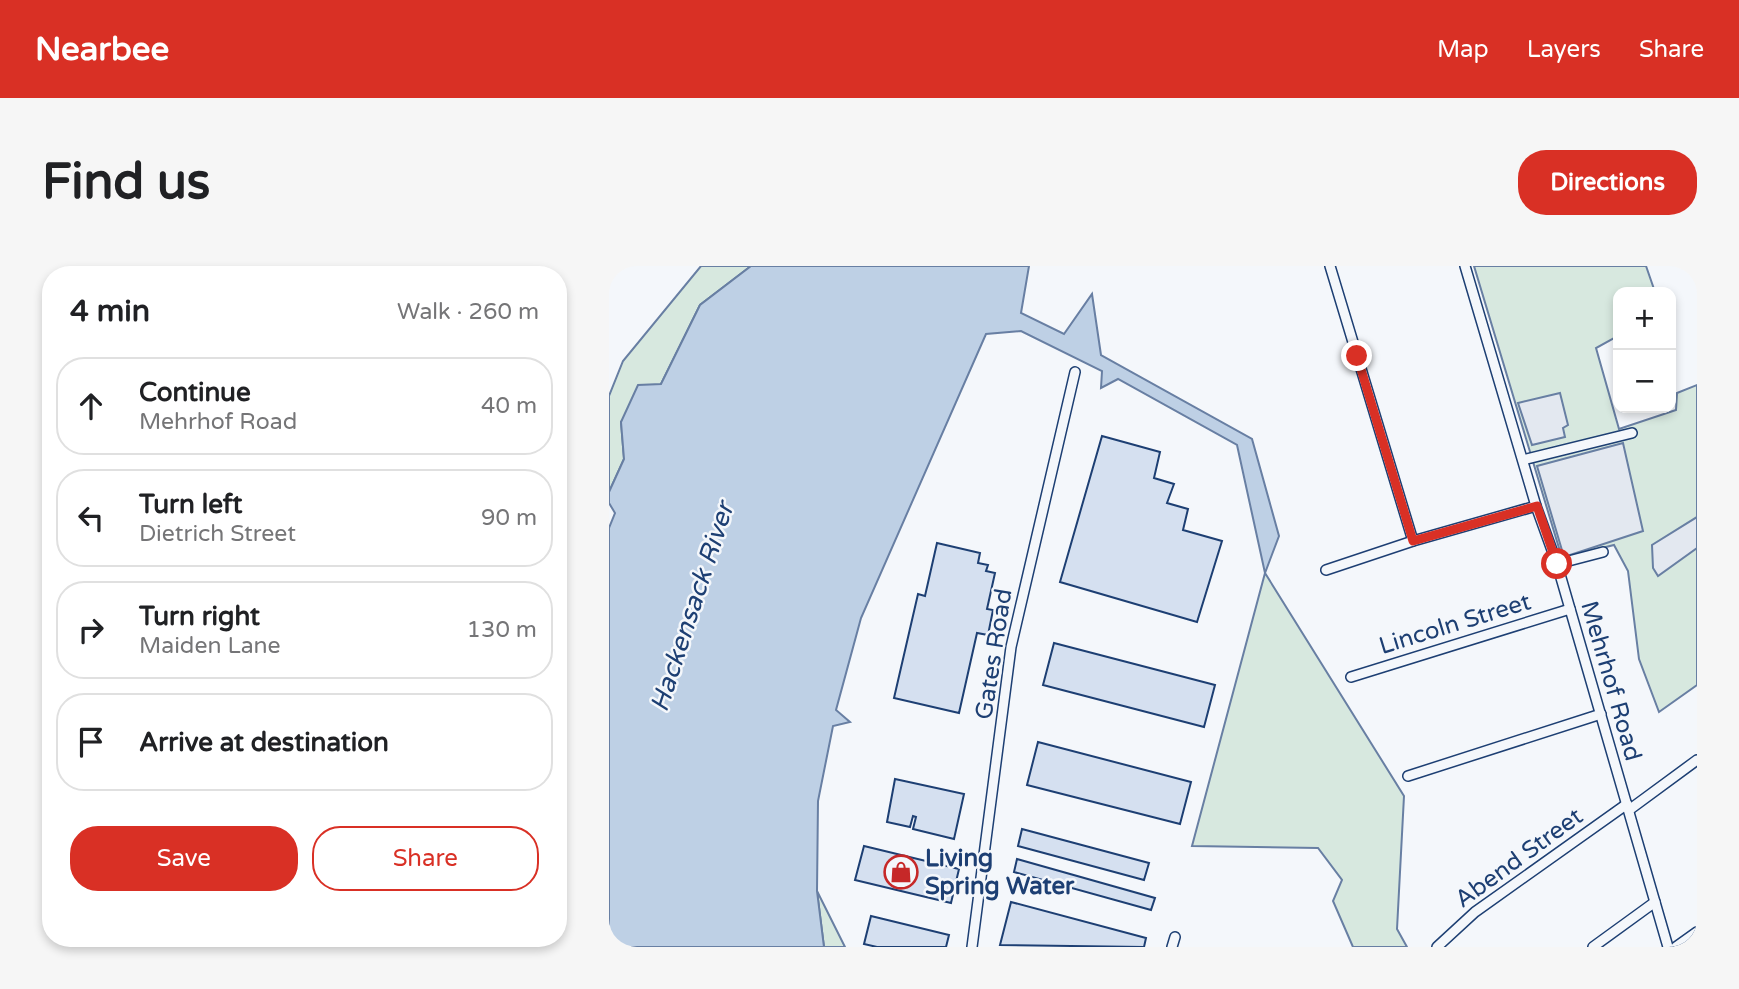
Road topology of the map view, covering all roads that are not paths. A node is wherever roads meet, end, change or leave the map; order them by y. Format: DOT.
graph roads {
  1 [pos="1330,266"];
  2 [pos="1465,266"];
  3 [pos="1075,372"];
  4 [pos="1632,433"];
  5 [pos="1523,460"];
  6 [pos="1537,506"];
  7 [pos="1413,541"];
  8 [pos="1603,552"];
  9 [pos="1557,564"];
  10 [pos="1326,570"];
  11 [pos="1570,608"];
  12 [pos="1350,677"];
  13 [pos="1601,714"];
  14 [pos="1697,760"];
  15 [pos="1408,776"];
  16 [pos="1628,807"];
  17 [pos="1655,902"];
  18 [pos="1697,932"];
  19 [pos="1175,937"];
  20 [pos="972,947"];
  21 [pos="1172,947"];
  22 [pos="1437,947"];
  23 [pos="1593,947"];
  24 [pos="1668,947"];
  25 [pos="1676,947"];
  1 -- 7 [label="street"];
  2 -- 5 [label="street, Mehrhof Road"];
  3 -- 20 [label="street, Gates Road"];
  4 -- 5 [label="street"];
  5 -- 6 [label="street, Mehrhof Road"];
  6 -- 7 [label="street"];
  6 -- 9 [label="street, Mehrhof Road"];
  7 -- 10 [label="street"];
  8 -- 9 [label="street"];
  9 -- 11 [label="street, Mehrhof Road"];
  11 -- 12 [label="street, Lincoln Street"];
  11 -- 13 [label="street, Mehrhof Road"];
  13 -- 15 [label="street"];
  13 -- 16 [label="street, Mehrhof Road"];
  14 -- 16 [label="street, Abend Street"];
  16 -- 17 [label="street, Mehrhof Road"];
  16 -- 22 [label="street, Abend Street"];
  17 -- 23 [label="street"];
  17 -- 24 [label="street, Mehrhof Road"];
  18 -- 25 [label="street"];
  19 -- 21 [label="street"];
}
